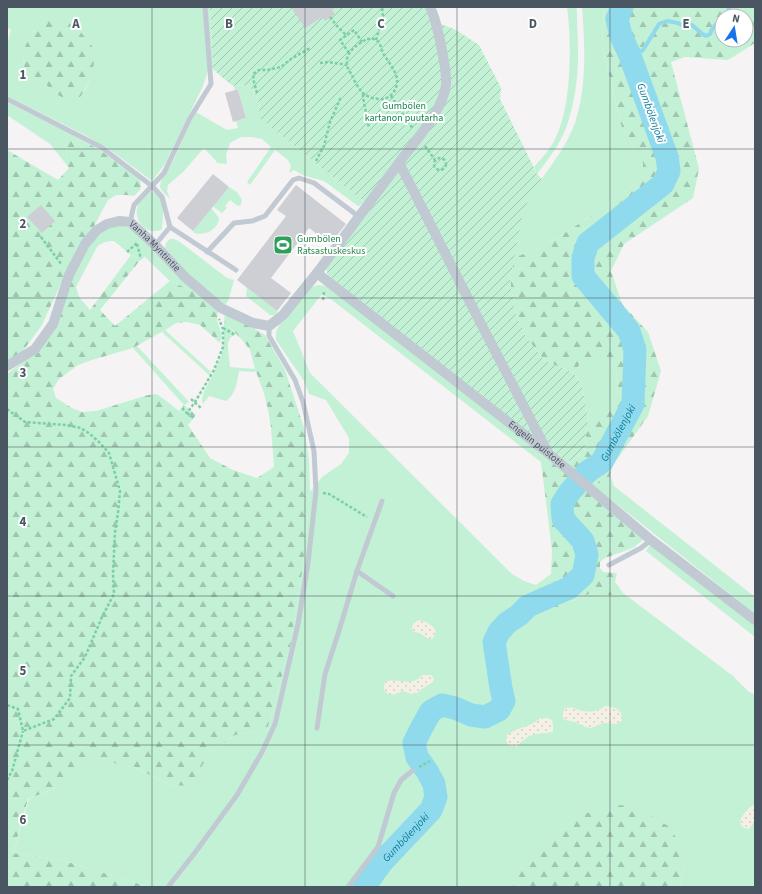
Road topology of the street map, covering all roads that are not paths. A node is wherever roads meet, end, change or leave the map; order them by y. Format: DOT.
graph roads {
  1 [pos="205,7"];
  2 [pos="430,7"];
  3 [pos="7,99"];
  4 [pos="399,163"];
  5 [pos="152,186"];
  6 [pos="358,216"];
  7 [pos="130,222"];
  8 [pos="170,227"];
  9 [pos="155,245"];
  10 [pos="207,252"];
  11 [pos="236,270"];
  12 [pos="317,272"];
  13 [pos="269,326"];
  14 [pos="7,366"];
  15 [pos="548,454"];
  16 [pos="382,501"];
  17 [pos="651,540"];
  18 [pos="609,565"];
  19 [pos="357,571"];
  20 [pos="393,596"];
  21 [pos="755,620"];
  22 [pos="317,728"];
  23 [pos="412,771"];
  24 [pos="168,887"];
  25 [pos="348,887"];
  1 -- 5 [label="lane"];
  2 -- 4 [label="street"];
  3 -- 5 [label="lane"];
  4 -- 6 [label="street"];
  4 -- 15 [label="street"];
  5 -- 7 [label="lane"];
  5 -- 8 [label="lane"];
  6 -- 10 [label="lane"];
  6 -- 12 [label="street"];
  7 -- 9 [label="street, Vanha Myntintie"];
  7 -- 14 [label="street, Vanha Myntintie"];
  8 -- 9 [label="lane"];
  8 -- 10 [label="lane"];
  9 -- 13 [label="street, Vanha Myntintie"];
  10 -- 11 [label="lane"];
  12 -- 13 [label="street"];
  12 -- 15 [label="street, Engelin puistotie"];
  13 -- 24 [label="lane"];
  15 -- 17 [label="street, Engelin puistotie"];
  16 -- 19 [label="lane"];
  17 -- 18 [label="lane"];
  17 -- 21 [label="street, Engelin puistotie"];
  19 -- 20 [label="lane"];
  19 -- 22 [label="lane"];
  23 -- 25 [label="lane"];
}
